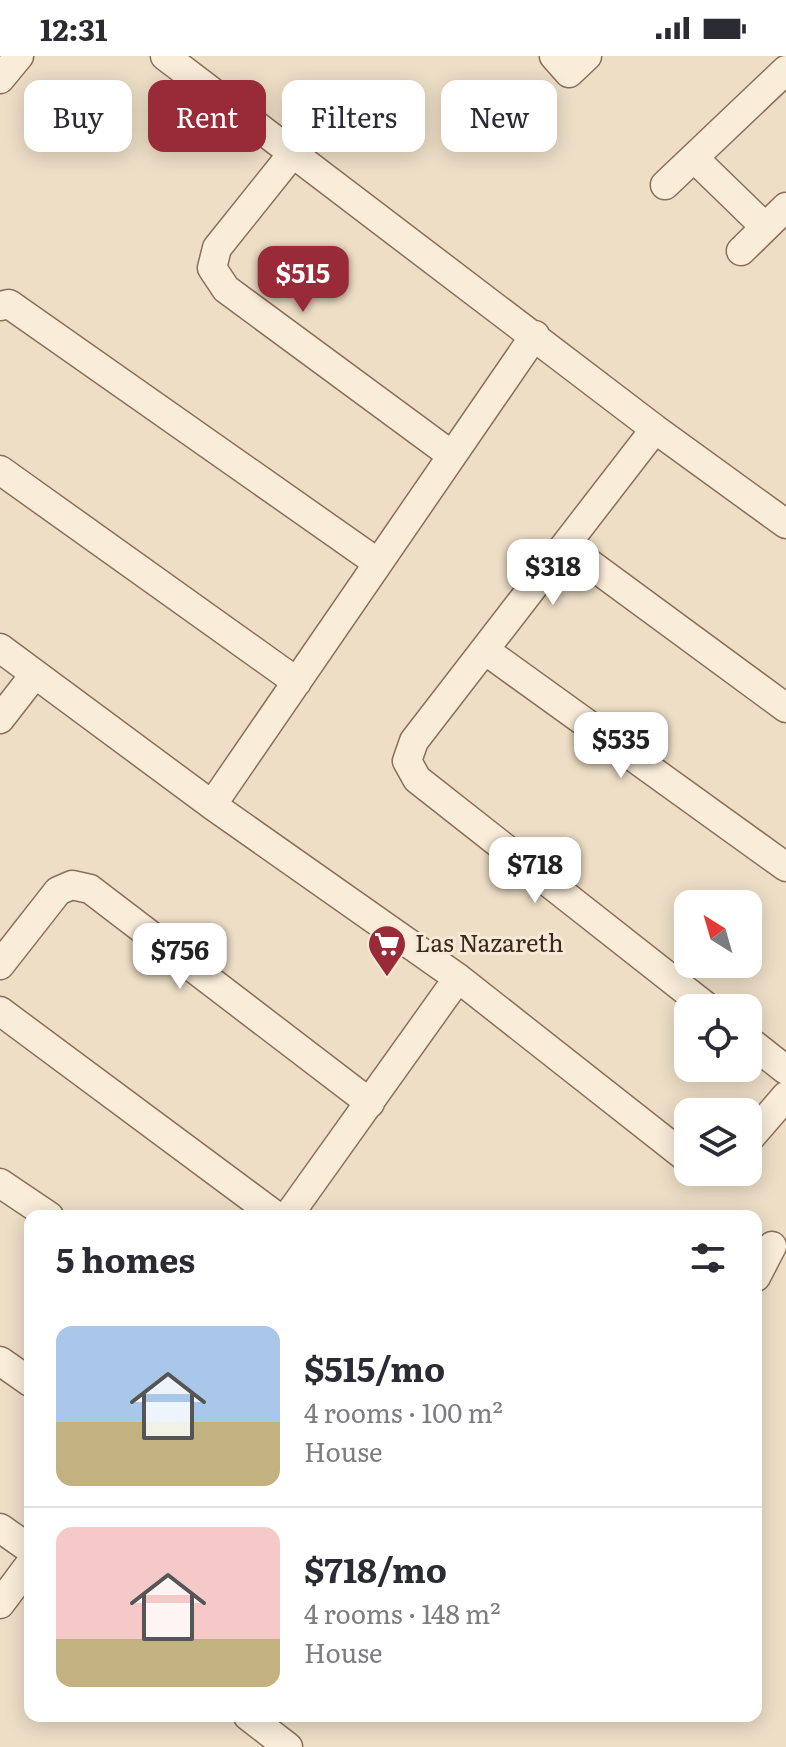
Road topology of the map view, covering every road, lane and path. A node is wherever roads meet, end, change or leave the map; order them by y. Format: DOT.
graph roads {
  1 [pos="19,56"];
  2 [pos="165,56"];
  3 [pos="554,56"];
  4 [pos="587,56"];
  5 [pos="786,70"];
  6 [pos="0,79"];
  7 [pos="293,153"];
  8 [pos="694,158"];
  9 [pos="665,185"];
  10 [pos="786,207"];
  11 [pos="765,227"];
  12 [pos="741,251"];
  13 [pos="0,306"];
  14 [pos="535,335"];
  15 [pos="655,429"];
  16 [pos="450,454"];
  17 [pos="0,470"];
  18 [pos="786,524"];
  19 [pos="567,547"];
  20 [pos="378,563"];
  21 [pos="0,648"];
  22 [pos="486,651"];
  23 [pos="35,674"];
  24 [pos="297,682"];
  25 [pos="786,708"];
  26 [pos="0,719"];
  27 [pos="212,805"];
  28 [pos="786,867"];
  29 [pos="0,965"];
  30 [pos="458,978"];
  31 [pos="690,994"];
  32 [pos="0,1011"];
  33 [pos="762,1051"];
  34 [pos="786,1070"];
  35 [pos="786,1096"];
  36 [pos="370,1103"];
  37 [pos="762,1124"];
  38 [pos="674,1148"];
  39 [pos="0,1183"];
  40 [pos="40,1210"];
  41 [pos="268,1210"];
  42 [pos="292,1210"];
  43 [pos="772,1246"];
  44 [pos="762,1265"];
  45 [pos="0,1361"];
  46 [pos="24,1378"];
  47 [pos="0,1528"];
  48 [pos="24,1545"];
  49 [pos="24,1572"];
  50 [pos="0,1604"];
  1 -- 6 [label="street"];
  2 -- 7 [label="street"];
  3 -- 4 [label="street"];
  5 -- 8 [label="street"];
  7 -- 14 [label="street"];
  7 -- 16 [label="street"];
  8 -- 9 [label="street"];
  8 -- 11 [label="street"];
  10 -- 11 [label="street"];
  11 -- 12 [label="street"];
  13 -- 20 [label="street"];
  14 -- 15 [label="street"];
  14 -- 16 [label="street"];
  15 -- 18 [label="street"];
  15 -- 19 [label="street"];
  16 -- 20 [label="street"];
  17 -- 24 [label="street"];
  19 -- 22 [label="street"];
  19 -- 25 [label="street"];
  20 -- 24 [label="street"];
  21 -- 23 [label="street"];
  22 -- 28 [label="street"];
  22 -- 31 [label="street"];
  23 -- 26 [label="street"];
  23 -- 27 [label="street"];
  24 -- 27 [label="street"];
  27 -- 30 [label="street"];
  29 -- 36 [label="street"];
  30 -- 36 [label="street"];
  30 -- 38 [label="street"];
  32 -- 41 [label="street"];
  33 -- 34 [label="street"];
  35 -- 37 [label="street"];
  36 -- 42 [label="street"];
  39 -- 40 [label="street"];
  43 -- 44 [label="street"];
  45 -- 46 [label="street"];
  47 -- 48 [label="street"];
  49 -- 50 [label="street"];
}
